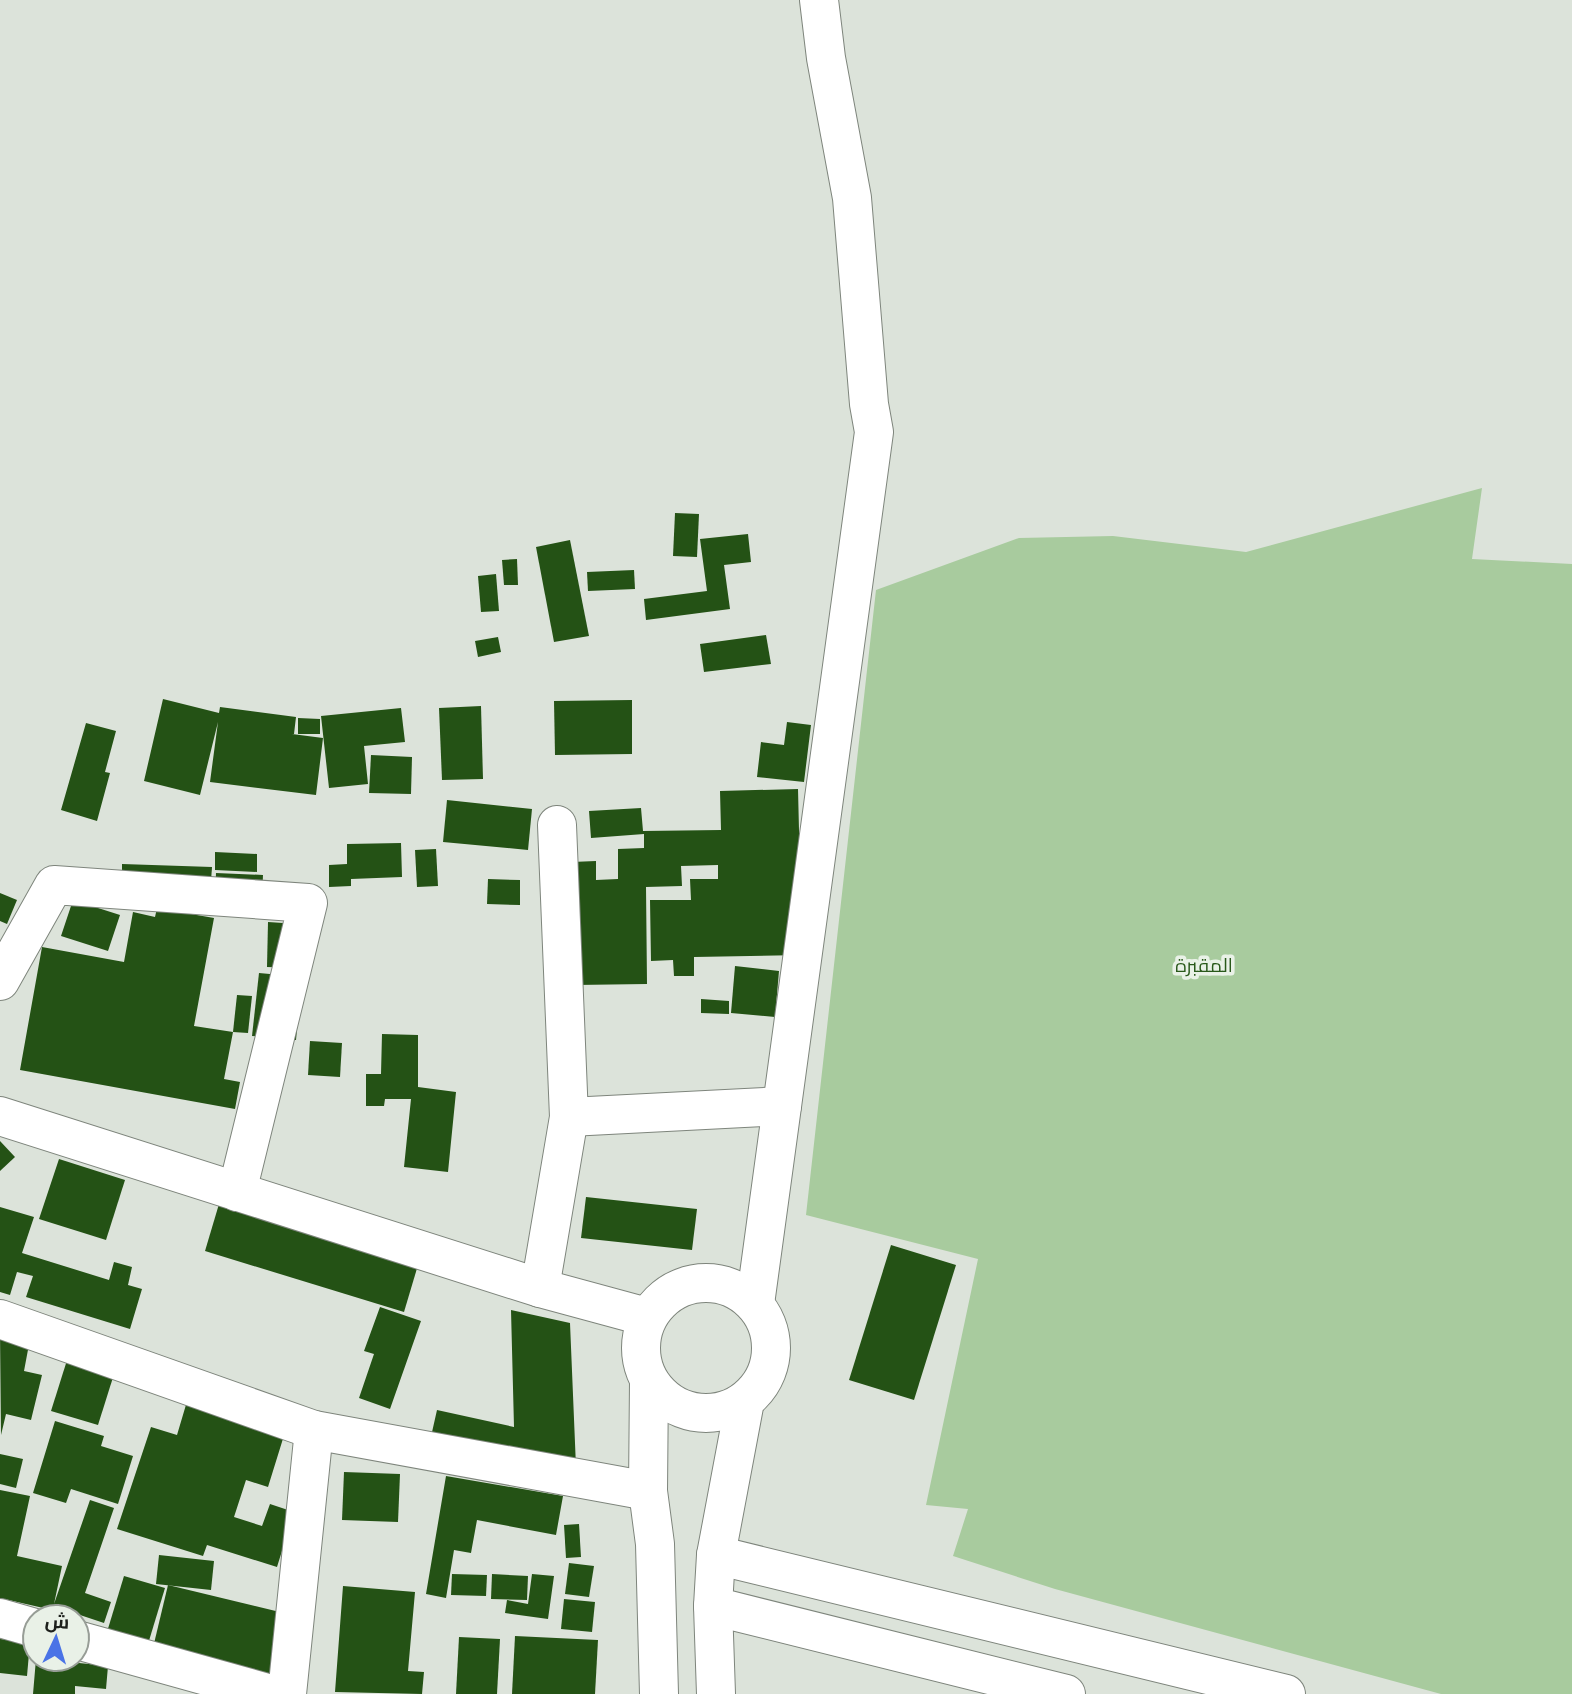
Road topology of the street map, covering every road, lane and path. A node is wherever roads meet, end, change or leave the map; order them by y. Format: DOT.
graph roads {
  1 [pos="819,0"];
  2 [pos="557,825"];
  3 [pos="0,981"];
  4 [pos="782,1106"];
  5 [pos="0,1116"];
  6 [pos="569,1116"];
  7 [pos="237,1192"];
  8 [pos="540,1288"];
  9 [pos="755,1304"];
  10 [pos="647,1317"];
  11 [pos="0,1320"];
  12 [pos="649,1381"];
  13 [pos="745,1401"];
  14 [pos="314,1430"];
  15 [pos="649,1490"];
  16 [pos="716,1555"];
  17 [pos="713,1606"];
  18 [pos="0,1618"];
  19 [pos="21,1624"];
  20 [pos="91,1644"];
  21 [pos="271,1694"];
  22 [pos="287,1694"];
  23 [pos="659,1694"];
  24 [pos="716,1694"];
  25 [pos="1066,1694"];
  26 [pos="1286,1694"];
  1 -- 4 [label="street"];
  2 -- 6 [label="street"];
  3 -- 7 [label="street"];
  4 -- 6 [label="street"];
  4 -- 9 [label="street"];
  5 -- 7 [label="street"];
  6 -- 8 [label="street"];
  7 -- 8 [label="street"];
  8 -- 10 [label="street"];
  9 -- 10 [label="street"];
  9 -- 13 [label="street"];
  10 -- 12 [label="street"];
  11 -- 14 [label="street"];
  12 -- 13 [label="street"];
  12 -- 15 [label="street"];
  13 -- 16 [label="street"];
  14 -- 15 [label="street"];
  14 -- 22 [label="street"];
  15 -- 23 [label="street"];
  16 -- 17 [label="street"];
  16 -- 26 [label="street"];
  17 -- 24 [label="street"];
  17 -- 25 [label="street"];
  18 -- 19 [label="street"];
  20 -- 21 [label="street"];
}
